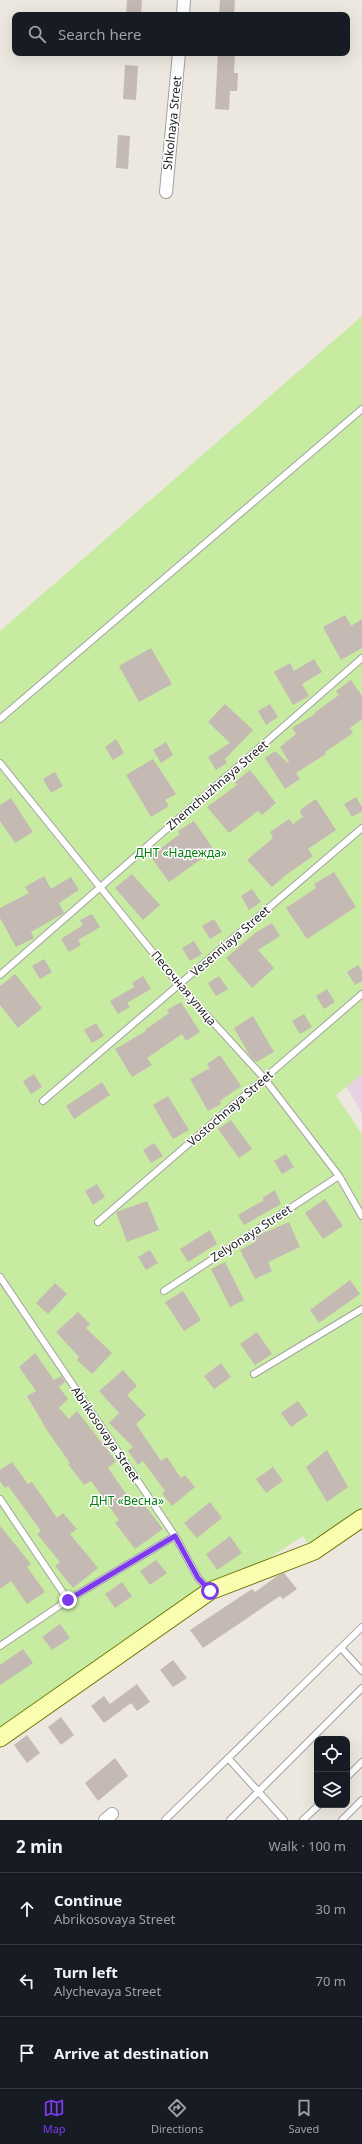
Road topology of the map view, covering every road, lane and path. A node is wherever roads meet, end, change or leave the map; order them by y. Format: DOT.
graph roads {
  1 [pos="184,0"];
  2 [pos="183,12"];
  3 [pos="179,56"];
  4 [pos="166,192"];
  5 [pos="362,409"];
  6 [pos="362,658"];
  7 [pos="0,719"];
  8 [pos="0,763"];
  9 [pos="362,828"];
  10 [pos="100,886"];
  11 [pos="0,975"];
  12 [pos="179,986"];
  13 [pos="362,994"];
  14 [pos="264,1078"];
  15 [pos="43,1101"];
  16 [pos="339,1176"];
  17 [pos="362,1216"];
  18 [pos="98,1222"];
  19 [pos="0,1277"];
  20 [pos="164,1291"];
  21 [pos="362,1309"];
  22 [pos="254,1374"];
  23 [pos="0,1500"];
  24 [pos="362,1518"];
  25 [pos="175,1536"];
  26 [pos="210,1591"];
  27 [pos="68,1600"];
  28 [pos="362,1627"];
  29 [pos="0,1646"];
  30 [pos="341,1648"];
  31 [pos="362,1671"];
  32 [pos="362,1688"];
  33 [pos="0,1738"];
  34 [pos="228,1758"];
  35 [pos="362,1762"];
  36 [pos="350,1774"];
  37 [pos="258,1792"];
  38 [pos="361,1802"];
  39 [pos="316,1808"];
  40 [pos="165,1820"];
  41 [pos="230,1820"];
  42 [pos="284,1820"];
  43 [pos="303,1820"];
  44 [pos="342,1820"];
  1 -- 2 [label="street"];
  3 -- 4 [label="street, Shkolnaya Street"];
  5 -- 7 [label="lane"];
  6 -- 10 [label="lane, Zhemchuzhnaya Street"];
  8 -- 10 [label="lane, Песочная улица"];
  9 -- 12 [label="lane, Vesenniaya Street"];
  10 -- 11 [label="lane, Zhemchuzhnaya Street"];
  10 -- 12 [label="lane, Песочная улица"];
  12 -- 14 [label="lane, Песочная улица"];
  12 -- 15 [label="lane, Vesenniaya Street"];
  13 -- 14 [label="lane, Vostochnaya Street"];
  14 -- 16 [label="lane, Песочная улица"];
  14 -- 18 [label="lane, Vostochnaya Street"];
  16 -- 17 [label="lane, Песочная улица"];
  16 -- 20 [label="lane, Zelyonaya Street"];
  19 -- 25 [label="lane, Abrikosovaya Street"];
  21 -- 22 [label="lane"];
  23 -- 27 [label="lane"];
  24 -- 26 [label="street"];
  25 -- 26 [label="lane, Abrikosovaya Street"];
  25 -- 27 [label="lane"];
  26 -- 33 [label="street"];
  27 -- 29 [label="lane"];
  28 -- 30 [label="lane"];
  30 -- 31 [label="lane"];
  30 -- 34 [label="lane"];
  32 -- 37 [label="lane"];
  34 -- 37 [label="lane"];
  34 -- 40 [label="lane"];
  35 -- 36 [label="lane"];
  37 -- 41 [label="lane"];
  37 -- 42 [label="lane"];
  38 -- 44 [label="lane"];
  39 -- 43 [label="lane"];
}
